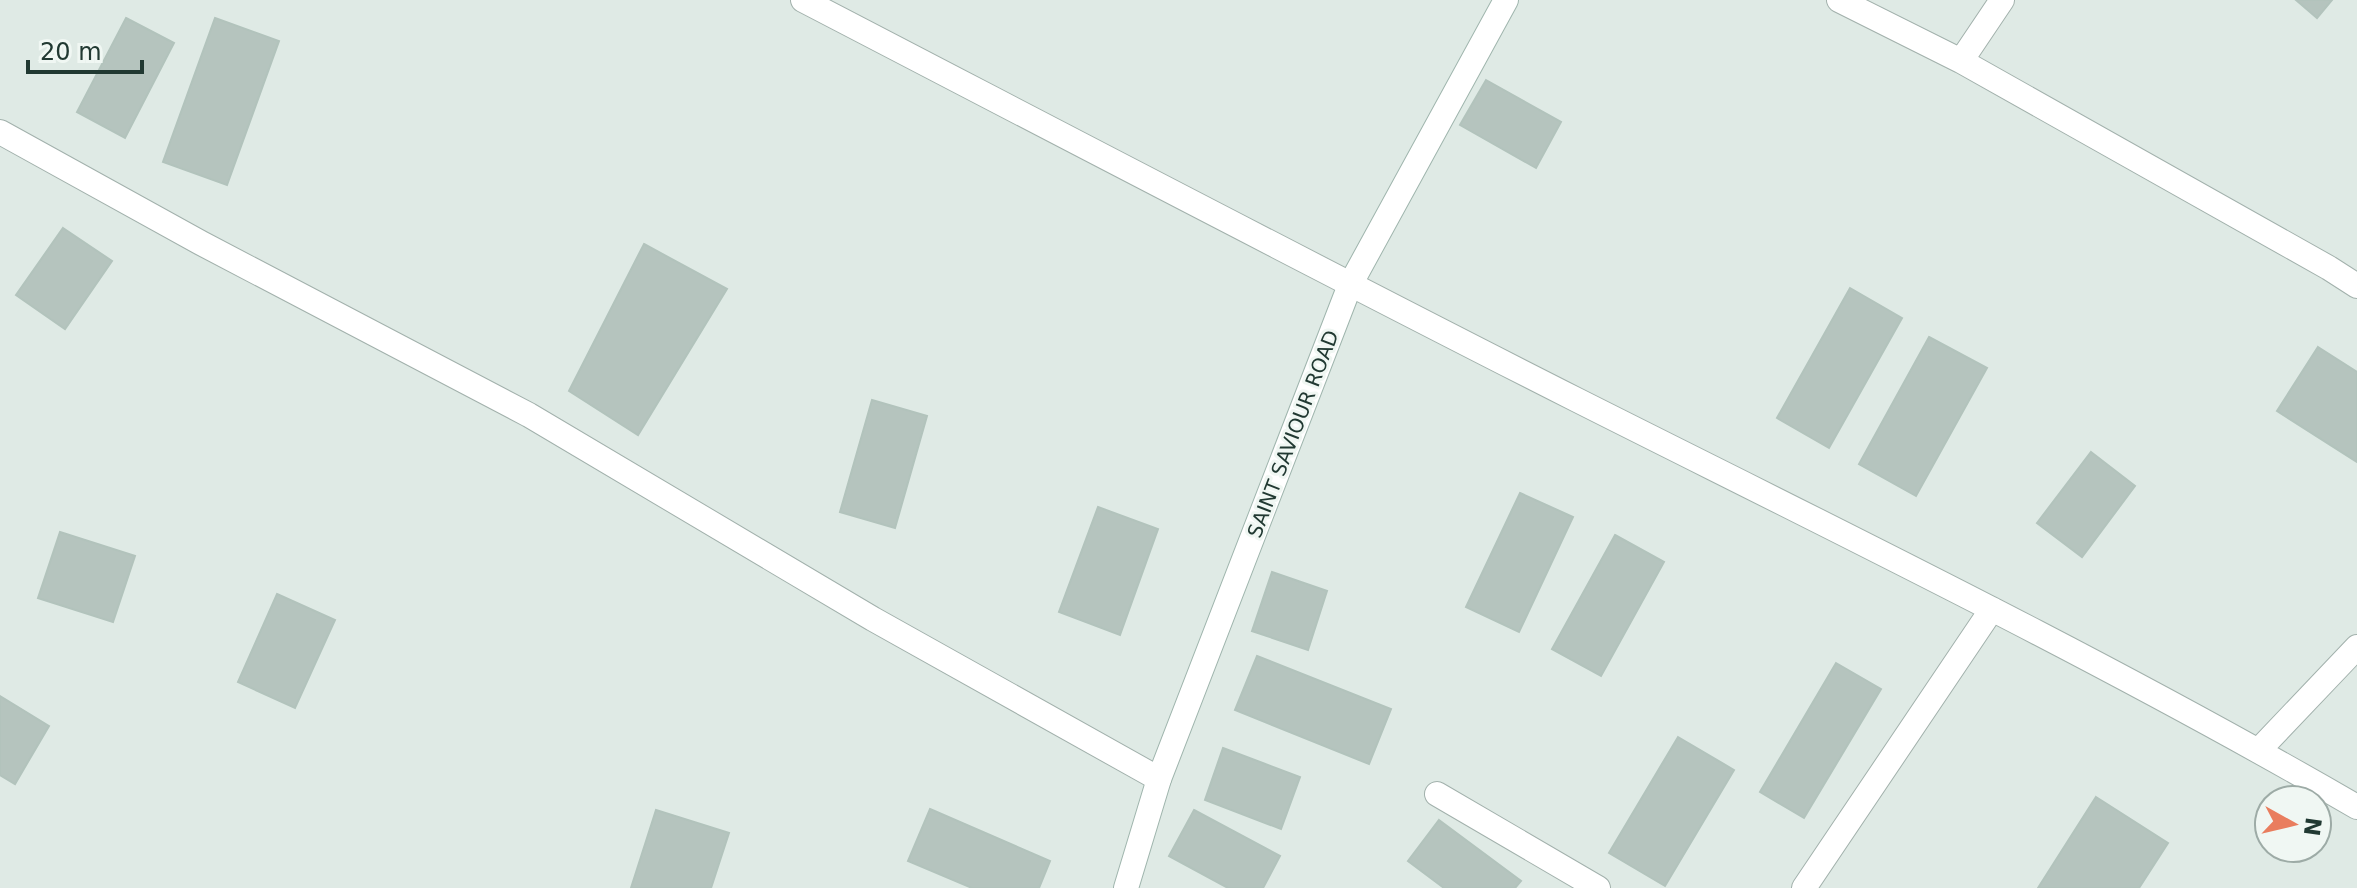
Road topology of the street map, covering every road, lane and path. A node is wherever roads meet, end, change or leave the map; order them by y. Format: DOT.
graph roads {
  1 [pos="803,0"];
  2 [pos="1506,0"];
  3 [pos="1839,0"];
  4 [pos="2002,0"];
  5 [pos="1961,61"];
  6 [pos="0,132"];
  7 [pos="1350,285"];
  8 [pos="2357,286"];
  9 [pos="1992,609"];
  10 [pos="2357,647"];
  11 [pos="2259,750"];
  12 [pos="1159,779"];
  13 [pos="1437,794"];
  14 [pos="2357,807"];
  15 [pos="1126,888"];
  16 [pos="1598,888"];
  17 [pos="1804,888"];
  1 -- 7 [label="street"];
  2 -- 7 [label="street, SAINT SAVIOUR ROAD"];
  3 -- 5 [label="street"];
  4 -- 5 [label="street"];
  5 -- 8 [label="street"];
  6 -- 12 [label="street"];
  7 -- 9 [label="street"];
  7 -- 12 [label="street, SAINT SAVIOUR ROAD"];
  9 -- 11 [label="street"];
  9 -- 17 [label="street"];
  10 -- 11 [label="street"];
  11 -- 14 [label="street"];
  12 -- 15 [label="street, SAINT SAVIOUR ROAD"];
  13 -- 16 [label="street"];
}
